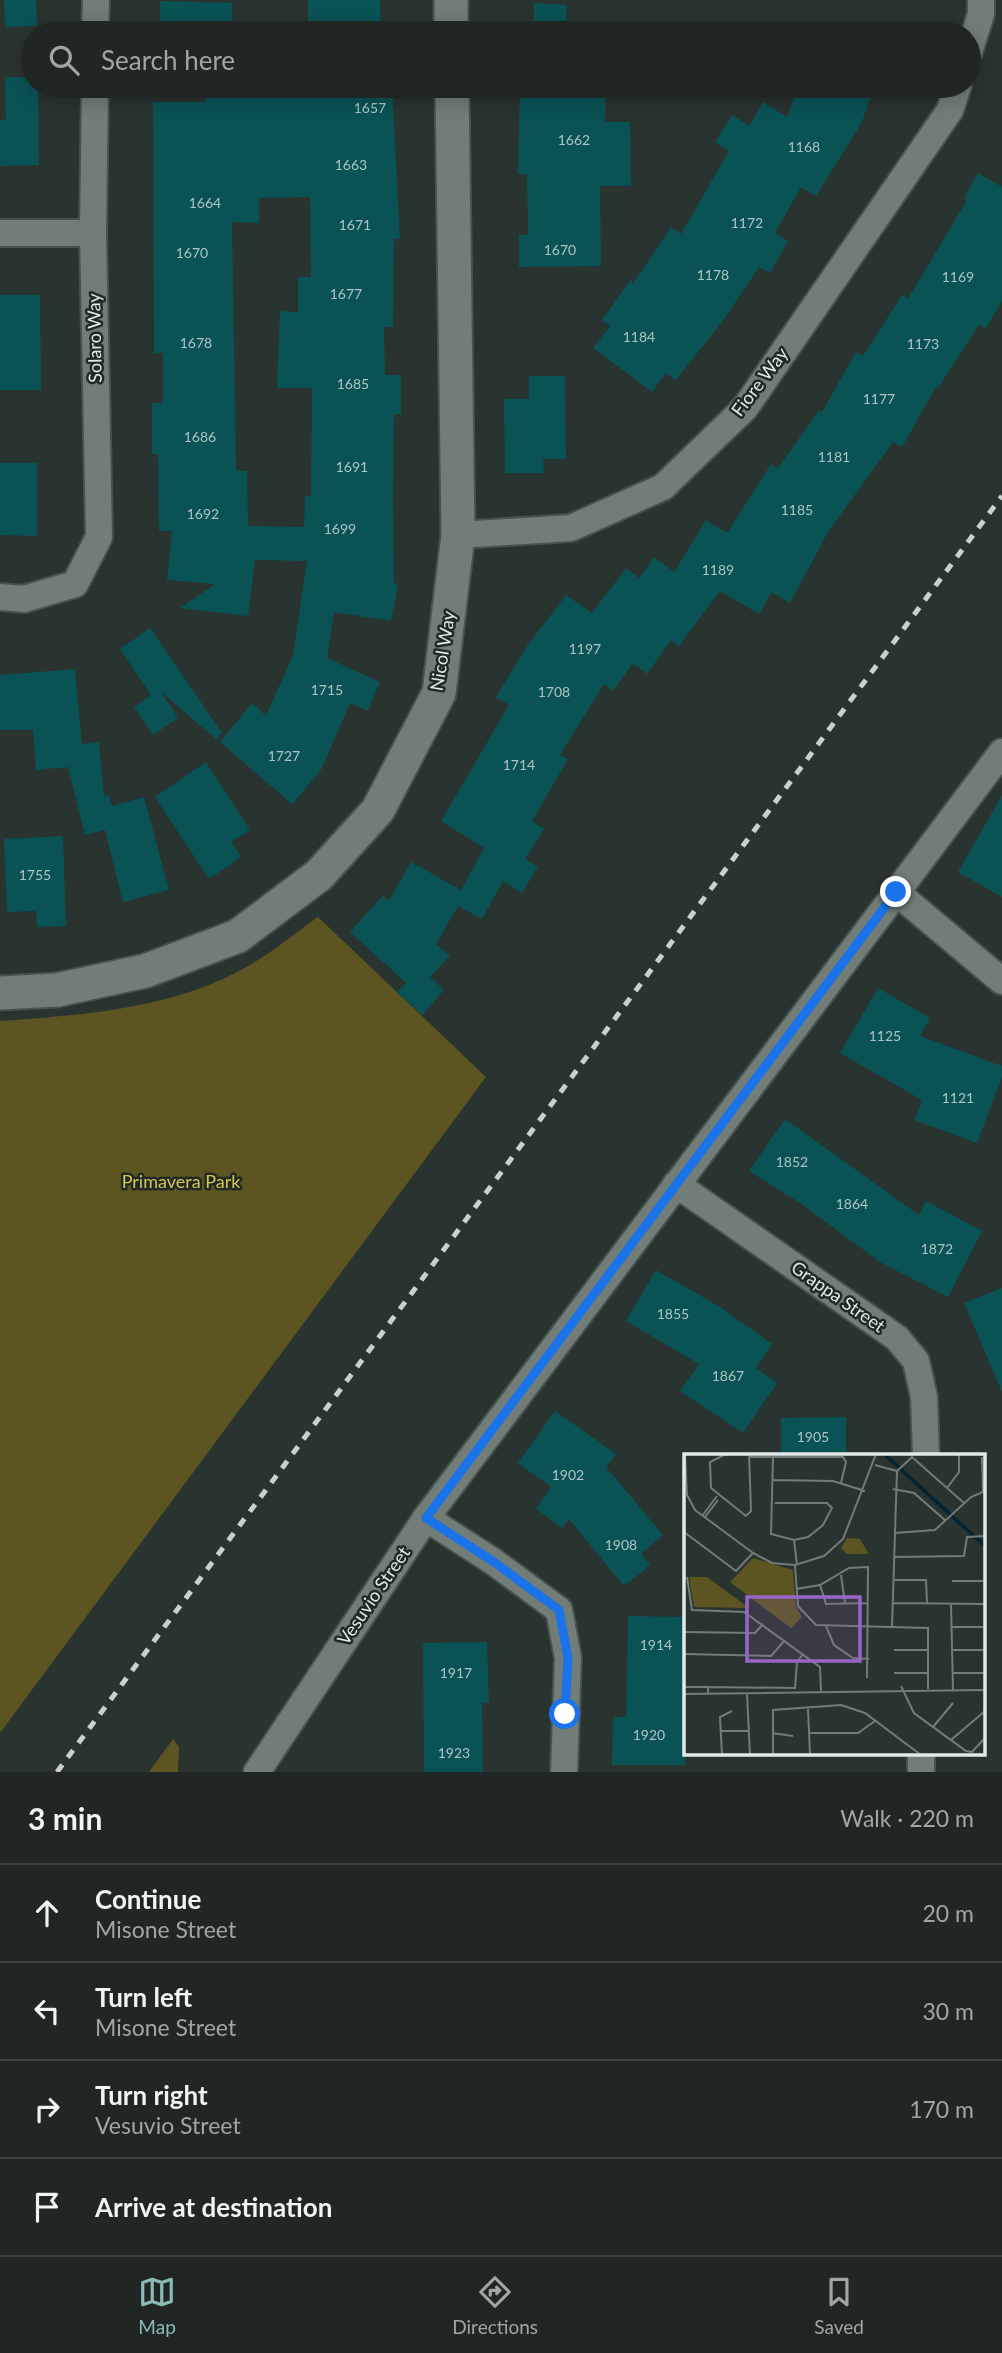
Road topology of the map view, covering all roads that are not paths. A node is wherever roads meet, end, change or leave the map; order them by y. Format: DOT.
graph roads {
  1 [pos="96,0"];
  2 [pos="451,0"];
  3 [pos="981,0"];
  4 [pos="96,21"];
  5 [pos="452,21"];
  6 [pos="979,21"];
  7 [pos="95,98"];
  8 [pos="452,98"];
  9 [pos="954,98"];
  10 [pos="0,233"];
  11 [pos="93,233"];
  12 [pos="458,535"];
  13 [pos="0,597"];
  14 [pos="1002,751"];
  15 [pos="896,892"];
  16 [pos="1002,981"];
  17 [pos="0,993"];
  18 [pos="676,1184"];
  19 [pos="926,1454"];
  20 [pos="426,1518"];
  21 [pos="257,1772"];
  22 [pos="564,1772"];
  1 -- 4 [label="street"];
  2 -- 5 [label="street"];
  3 -- 6 [label="street"];
  7 -- 11 [label="street, Solaro Way"];
  8 -- 12 [label="street, Nicol Way"];
  9 -- 12 [label="street, Fiore Way"];
  10 -- 11 [label="street"];
  11 -- 13 [label="street, Solaro Way"];
  12 -- 17 [label="street, Nicol Way"];
  14 -- 15 [label="street, Vesuvio Street"];
  15 -- 16 [label="street"];
  15 -- 18 [label="street, Vesuvio Street"];
  18 -- 19 [label="street, Grappa Street"];
  18 -- 20 [label="street, Vesuvio Street"];
  20 -- 21 [label="street, Vesuvio Street"];
  20 -- 22 [label="street"];
}
